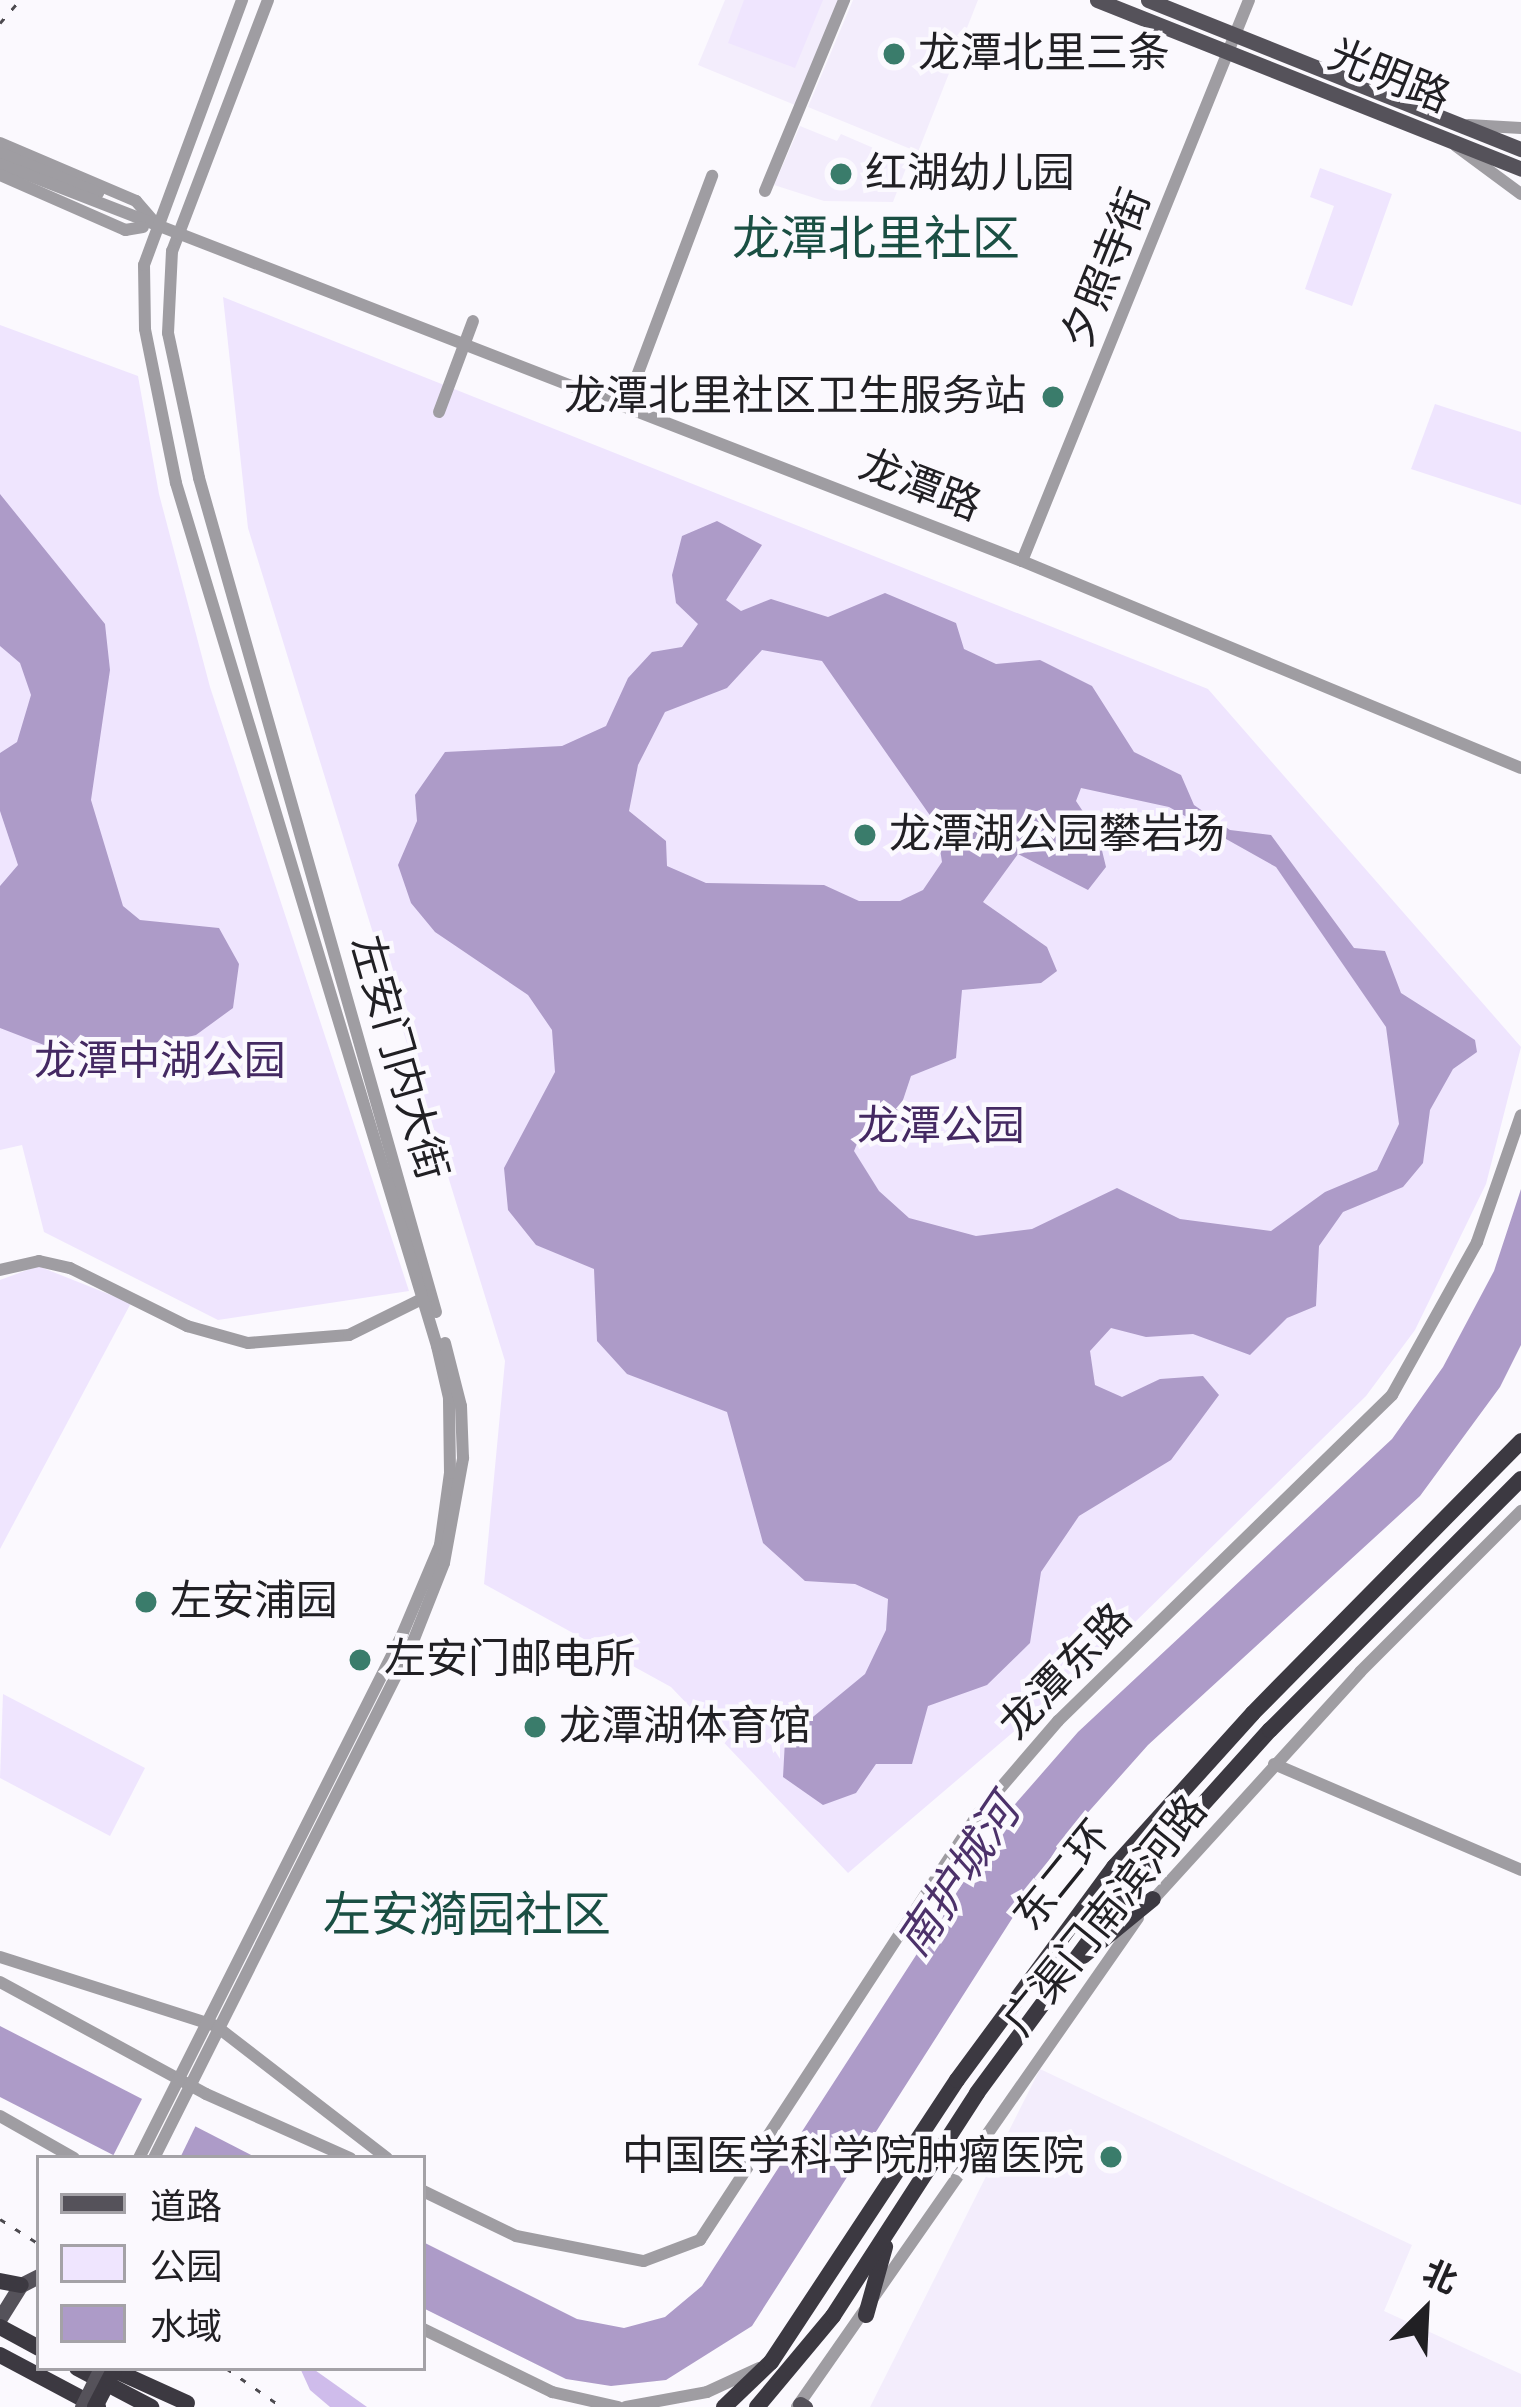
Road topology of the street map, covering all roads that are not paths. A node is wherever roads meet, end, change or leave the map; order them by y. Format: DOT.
graph roads {
  1 [pos="242,0"];
  2 [pos="268,0"];
  3 [pos="844,0"];
  4 [pos="1097,0"];
  5 [pos="1148,0"];
  6 [pos="1249,0"];
  7 [pos="1231,43"];
  8 [pos="1458,124"];
  9 [pos="1521,128"];
  10 [pos="1450,141"];
  11 [pos="0,143"];
  12 [pos="1521,149"];
  13 [pos="0,154"];
  14 [pos="0,164"];
  15 [pos="1521,169"];
  16 [pos="0,176"];
  17 [pos="712,176"];
  18 [pos="765,191"];
  19 [pos="1521,194"];
  20 [pos="156,225"];
  21 [pos="179,233"];
  22 [pos="473,321"];
  23 [pos="466,342"];
  24 [pos="626,405"];
  25 [pos="439,412"];
  26 [pos="1022,561"];
  27 [pos="1521,768"];
  28 [pos="1521,1115"];
  29 [pos="0,1270"];
  30 [pos="427,1296"];
  31 [pos="1521,1441"];
  32 [pos="1521,1479"];
  33 [pos="1521,1511"];
  34 [pos="1274,1764"];
  35 [pos="1521,1870"];
  36 [pos="1153,1899"];
  37 [pos="0,1957"];
  38 [pos="1059,1976"];
  39 [pos="0,1982"];
  40 [pos="210,2024"];
  41 [pos="184,2082"];
  42 [pos="176,2100"];
  43 [pos="0,2116"];
  44 [pos="69,2155"];
  45 [pos="141,2155"];
  46 [pos="155,2155"];
  47 [pos="343,2155"];
  48 [pos="383,2155"];
  49 [pos="427,2191"];
  50 [pos="889,2229"];
  51 [pos="36,2278"];
  52 [pos="0,2281"];
  53 [pos="21,2285"];
  54 [pos="866,2315"];
  55 [pos="1,2319"];
  56 [pos="426,2330"];
  57 [pos="36,2346"];
  58 [pos="0,2354"];
  59 [pos="771,2362"];
  60 [pos="83,2371"];
  61 [pos="107,2371"];
  62 [pos="107,2371"];
  63 [pos="113,2371"];
  64 [pos="146,2371"];
  65 [pos="191,2405"];
  66 [pos="800,2406"];
  67 [pos="82,2407"];
  68 [pos="97,2407"];
  69 [pos="151,2407"];
  70 [pos="622,2407"];
  71 [pos="724,2407"];
  72 [pos="758,2407"];
  1 -- 20 [label="street, 左安门内大街"];
  2 -- 21 [label="street, 左安门内大街"];
  3 -- 18 [label="street"];
  4 -- 7 [label="main road, 光明路"];
  5 -- 7 [label="main road, 光明路"];
  6 -- 7 [label="street, 夕照寺街"];
  7 -- 8 [label="main road, 光明路"];
  7 -- 10 [label="main road, 光明路"];
  7 -- 26 [label="street, 夕照寺街"];
  8 -- 9 [label="street"];
  8 -- 12 [label="main road, 光明路"];
  10 -- 15 [label="main road, 光明路"];
  10 -- 19 [label="street"];
  11 -- 20 [label="street, 龙潭路"];
  13 -- 20 [label="street, 龙潭路"];
  14 -- 20 [label="street, 龙潭路"];
  16 -- 20 [label="street, 龙潭路"];
  17 -- 24 [label="street"];
  20 -- 21 [label="street, 龙潭路"];
  20 -- 30 [label="street, 左安门内大街"];
  21 -- 23 [label="street, 龙潭路"];
  21 -- 30 [label="street, 左安门内大街"];
  22 -- 23 [label="street"];
  23 -- 24 [label="street, 龙潭路"];
  23 -- 25 [label="street"];
  24 -- 26 [label="street, 龙潭路"];
  26 -- 27 [label="street, 龙潭路"];
  28 -- 49 [label="street, 龙潭东路"];
  29 -- 30 [label="street"];
  30 -- 40 [label="street, 左安门内大街"];
  31 -- 59 [label="highway, 东二环"];
  32 -- 38 [label="highway, 东二环"];
  33 -- 34 [label="street, 广渠门南滨河路"];
  34 -- 35 [label="street"];
  34 -- 36 [label="street, 广渠门南滨河路"];
  36 -- 38 [label="highway"];
  36 -- 54 [label="street, 广渠门南滨河路"];
  37 -- 40 [label="street"];
  38 -- 50 [label="highway, 东二环"];
  39 -- 41 [label="street"];
  40 -- 41 [label="street, 左安门内大街"];
  40 -- 48 [label="street"];
  41 -- 42 [label="street, 左安门内大街"];
  41 -- 47 [label="street"];
  42 -- 45 [label="street"];
  42 -- 46 [label="street"];
  43 -- 44 [label="street"];
  50 -- 54 [label="highway"];
  50 -- 72 [label="highway, 东二环"];
  51 -- 53 [label="main road"];
  52 -- 53 [label="highway"];
  53 -- 55 [label="main road"];
  54 -- 66 [label="street, 广渠门南滨河路"];
  55 -- 57 [label="highway"];
  56 -- 70 [label="street"];
  58 -- 68 [label="highway"];
  59 -- 70 [label="street"];
  59 -- 71 [label="highway, 东二环"];
  60 -- 69 [label="highway"];
  61 -- 68 [label="highway, bridge"];
  62 -- 67 [label="main road, bridge"];
  63 -- 65 [label="highway"];
  64 -- 65 [label="highway"];
}
